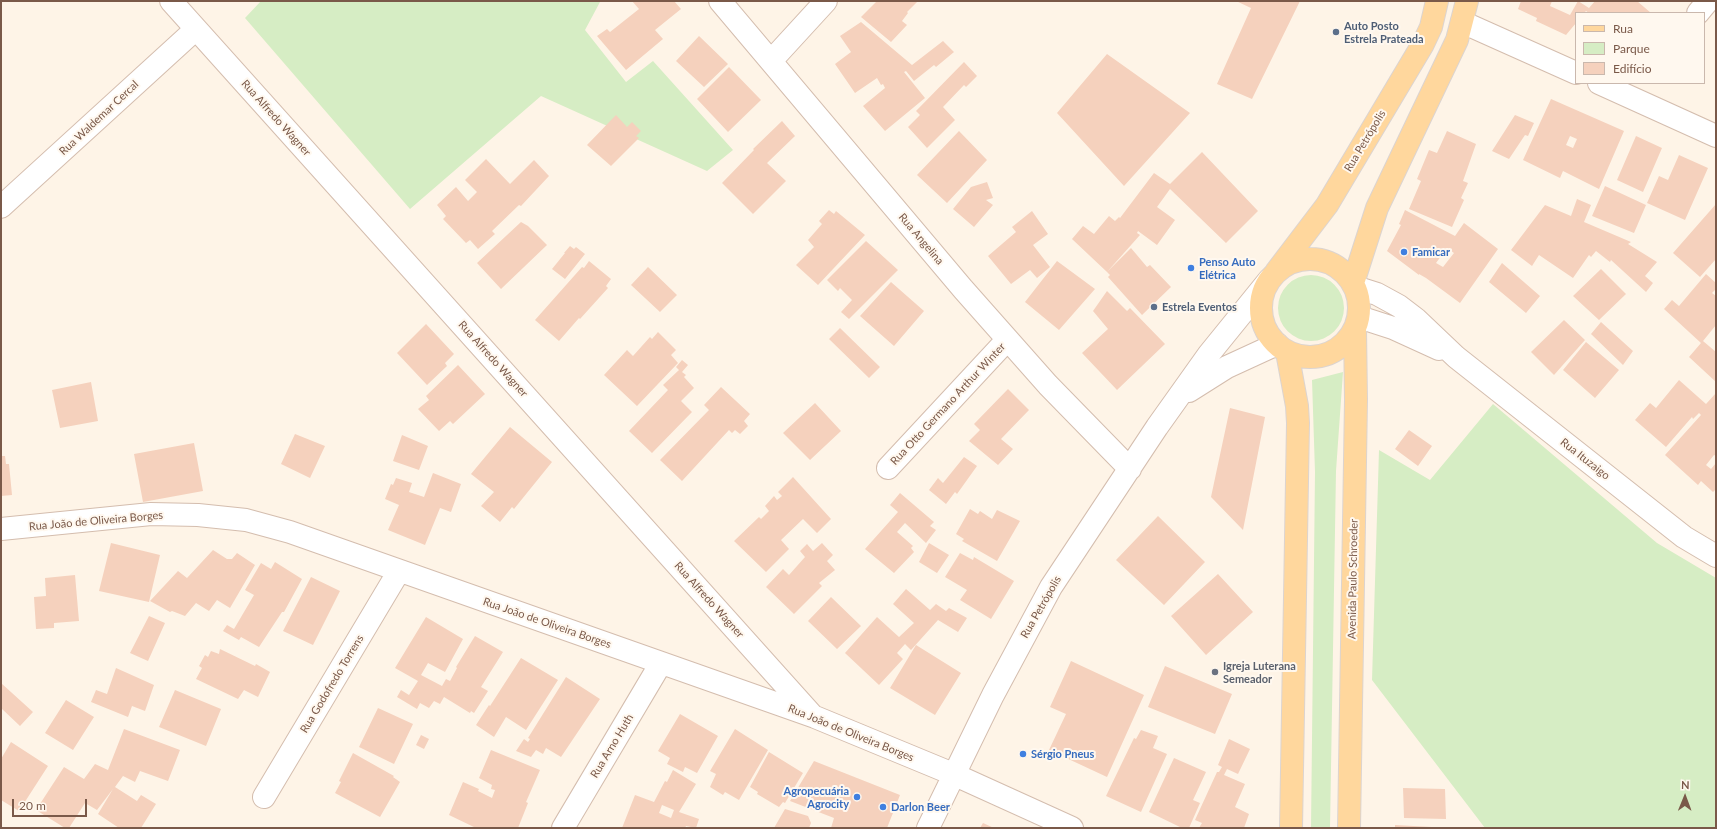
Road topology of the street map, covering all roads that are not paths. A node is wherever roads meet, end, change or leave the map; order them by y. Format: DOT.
graph roads {
  1 [pos="171,1"];
  2 [pos="720,1"];
  3 [pos="826,1"];
  4 [pos="1437,1"];
  5 [pos="1708,1"];
  6 [pos="1464,11"];
  7 [pos="1699,12"];
  8 [pos="196,28"];
  9 [pos="771,61"];
  10 [pos="1575,72"];
  11 [pos="1604,84"];
  12 [pos="1632,89"];
  13 [pos="1716,136"];
  14 [pos="1,207"];
  15 [pos="1272,276"];
  16 [pos="1354,285"];
  17 [pos="1357,323"];
  18 [pos="1008,340"];
  19 [pos="1282,348"];
  20 [pos="1456,357"];
  21 [pos="1178,398"];
  22 [pos="888,468"];
  23 [pos="1130,469"];
  24 [pos="1,529"];
  25 [pos="1716,556"];
  26 [pos="399,571"];
  27 [pos="661,663"];
  28 [pos="814,717"];
  29 [pos="953,774"];
  30 [pos="264,797"];
  31 [pos="563,828"];
  32 [pos="928,828"];
  33 [pos="1072,828"];
  34 [pos="1292,828"];
  35 [pos="1349,828"];
  1 -- 8 [label="street, Rua Alfredo Wagner"];
  2 -- 9 [label="street, Rua Angelina"];
  3 -- 9 [label="street"];
  4 -- 15 [label="main road, Rua Petrópolis"];
  5 -- 7 [label="street"];
  6 -- 10 [label="street"];
  6 -- 16 [label="main road"];
  8 -- 14 [label="street, Rua Waldemar Cercal"];
  8 -- 28 [label="street, Rua Alfredo Wagner"];
  9 -- 18 [label="street, Rua Angelina"];
  11 -- 12 [label="street"];
  12 -- 13 [label="street"];
  15 -- 16 [label="main road"];
  15 -- 19 [label="main road"];
  15 -- 21 [label="street, Rua Petrópolis"];
  16 -- 17 [label="main road"];
  16 -- 20 [label="street, Rua Ituzaigo"];
  17 -- 19 [label="main road"];
  17 -- 20 [label="street, Rua Ituzaigo"];
  17 -- 35 [label="main road, Avenida Paulo Schroeder"];
  18 -- 22 [label="street, Rua Otto Germano Arthur Winter"];
  18 -- 23 [label="street, Rua Angelina"];
  19 -- 21 [label="street, Rua Petrópolis"];
  19 -- 34 [label="main road"];
  20 -- 25 [label="street, Rua Ituzaigo"];
  21 -- 23 [label="street, Rua Petrópolis"];
  23 -- 29 [label="street, Rua Petrópolis"];
  24 -- 26 [label="street, Rua João de Oliveira Borges"];
  26 -- 27 [label="street, Rua João de Oliveira Borges"];
  26 -- 30 [label="street, Rua Godofredo Torrens"];
  27 -- 28 [label="street, Rua João de Oliveira Borges"];
  27 -- 31 [label="street, Rua Arno Huth"];
  28 -- 29 [label="street, Rua João de Oliveira Borges"];
  29 -- 32 [label="street, Rua Petrópolis"];
  29 -- 33 [label="street, Rua João de Oliveira Borges"];
}
